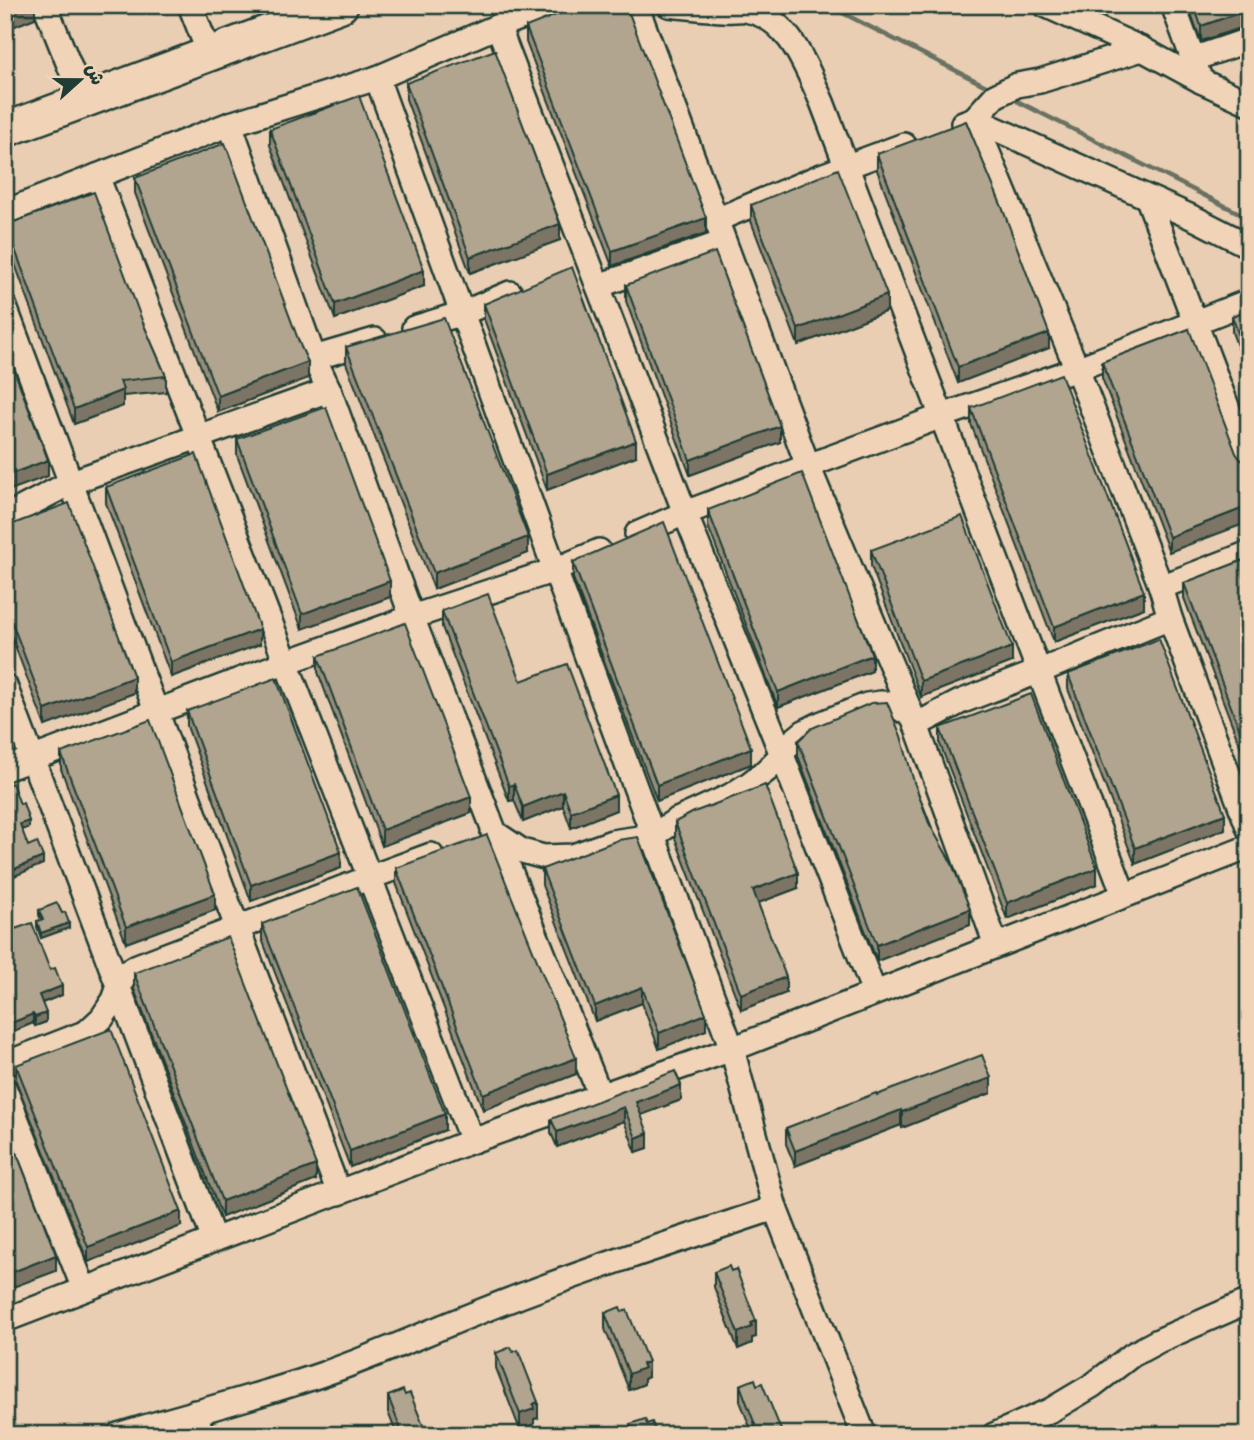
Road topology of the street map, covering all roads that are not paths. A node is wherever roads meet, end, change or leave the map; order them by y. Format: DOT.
graph roads {
  1 [pos="45,5"];
  2 [pos="190,5"];
  3 [pos="341,5"];
  4 [pos="557,5"];
  5 [pos="636,5"];
  6 [pos="669,5"];
  7 [pos="1045,5"];
  8 [pos="1173,5"];
  9 [pos="498,26"];
  10 [pos="1249,40"];
  11 [pos="1142,50"];
  12 [pos="209,53"];
  13 [pos="1197,70"];
  14 [pos="377,78"];
  15 [pos="83,100"];
  16 [pos="1249,103"];
  17 [pos="974,119"];
  18 [pos="230,124"];
  19 [pos="948,128"];
  20 [pos="5,130"];
  21 [pos="923,138"];
  22 [pos="846,166"];
  23 [pos="97,176"];
  24 [pos="1148,199"];
  25 [pos="5,212"];
  26 [pos="716,220"];
  27 [pos="724,242"];
  28 [pos="1249,246"];
  29 [pos="587,261"];
  30 [pos="562,271"];
  31 [pos="598,286"];
  32 [pos="525,287"];
  33 [pos="1249,301"];
  34 [pos="5,307"];
  35 [pos="463,313"];
  36 [pos="1195,322"];
  37 [pos="314,358"];
  38 [pos="1077,369"];
  39 [pos="329,390"];
  40 [pos="942,416"];
  41 [pos="200,436"];
  42 [pos="1249,464"];
  43 [pos="808,466"];
  44 [pos="72,482"];
  45 [pos="685,513"];
  46 [pos="5,517"];
  47 [pos="1249,552"];
  48 [pos="555,570"];
  49 [pos="1161,587"];
  50 [pos="412,617"];
  51 [pos="1170,618"];
  52 [pos="287,662"];
  53 [pos="1040,671"];
  54 [pos="5,686"];
  55 [pos="158,712"];
  56 [pos="914,721"];
  57 [pos="782,755"];
  58 [pos="33,758"];
  59 [pos="5,769"];
  60 [pos="1249,829"];
  61 [pos="495,833"];
  62 [pos="653,836"];
  63 [pos="470,841"];
  64 [pos="1249,848"];
  65 [pos="445,850"];
  66 [pos="371,877"];
  67 [pos="1124,895"];
  68 [pos="237,927"];
  69 [pos="996,945"];
  70 [pos="119,986"];
  71 [pos="874,992"];
  72 [pos="732,1049"];
  73 [pos="5,1065"];
  74 [pos="5,1090"];
  75 [pos="600,1095"];
  76 [pos="472,1141"];
  77 [pos="340,1193"];
  78 [pos="775,1208"];
  79 [pos="214,1240"];
  80 [pos="84,1289"];
  81 [pos="1249,1301"];
  82 [pos="5,1320"];
  83 [pos="195,1412"];
  84 [pos="118,1435"];
  85 [pos="202,1435"];
  86 [pos="864,1435"];
  87 [pos="995,1435"];
  1 -- 15 [label="street"];
  2 -- 12 [label="street"];
  3 -- 12 [label="highway"];
  4 -- 9 [label="street"];
  5 -- 26 [label="street"];
  6 -- 22 [label="street"];
  7 -- 11 [label="street"];
  8 -- 13 [label="street"];
  9 -- 14 [label="street"];
  9 -- 29 [label="street"];
  10 -- 13 [label="street"];
  11 -- 13 [label="street"];
  11 -- 17 [label="street"];
  12 -- 15 [label="highway"];
  13 -- 16 [label="street"];
  14 -- 18 [label="street"];
  14 -- 35 [label="street"];
  15 -- 20 [label="highway"];
  17 -- 19 [label="street"];
  17 -- 24 [label="street"];
  17 -- 38 [label="street"];
  18 -- 23 [label="street"];
  18 -- 37 [label="street"];
  21 -- 22 [label="street"];
  22 -- 26 [label="street"];
  22 -- 40 [label="street"];
  23 -- 25 [label="street"];
  23 -- 41 [label="street"];
  24 -- 28 [label="street"];
  24 -- 36 [label="street"];
  26 -- 27 [label="street"];
  27 -- 31 [label="street"];
  27 -- 43 [label="street"];
  29 -- 30 [label="street"];
  29 -- 31 [label="street"];
  31 -- 45 [label="street"];
  32 -- 35 [label="street"];
  33 -- 36 [label="street"];
  34 -- 44 [label="street"];
  35 -- 37 [label="street"];
  35 -- 48 [label="street"];
  36 -- 38 [label="street"];
  36 -- 42 [label="street"];
  37 -- 39 [label="street"];
  38 -- 40 [label="street"];
  38 -- 49 [label="street"];
  39 -- 41 [label="street"];
  39 -- 50 [label="street"];
  40 -- 43 [label="street"];
  40 -- 53 [label="street"];
  41 -- 44 [label="street"];
  41 -- 52 [label="street"];
  43 -- 45 [label="street"];
  43 -- 56 [label="street"];
  44 -- 46 [label="street"];
  44 -- 55 [label="street"];
  45 -- 48 [label="street"];
  45 -- 57 [label="street"];
  47 -- 49 [label="street"];
  48 -- 50 [label="street"];
  48 -- 62 [label="street"];
  49 -- 51 [label="street"];
  50 -- 52 [label="street"];
  50 -- 61 [label="street"];
  51 -- 53 [label="street"];
  51 -- 60 [label="street"];
  52 -- 55 [label="street"];
  52 -- 66 [label="street"];
  53 -- 56 [label="street"];
  53 -- 67 [label="street"];
  54 -- 58 [label="street"];
  55 -- 58 [label="street"];
  55 -- 68 [label="street"];
  56 -- 57 [label="street"];
  56 -- 69 [label="street"];
  57 -- 62 [label="street"];
  57 -- 71 [label="street"];
  58 -- 59 [label="street"];
  58 -- 70 [label="street"];
  61 -- 62 [label="street"];
  61 -- 63 [label="street"];
  61 -- 75 [label="street"];
  62 -- 72 [label="street"];
  64 -- 67 [label="street"];
  65 -- 66 [label="street"];
  66 -- 68 [label="street"];
  66 -- 76 [label="street"];
  67 -- 69 [label="street"];
  68 -- 70 [label="street"];
  68 -- 77 [label="street"];
  69 -- 71 [label="street"];
  70 -- 73 [label="street"];
  70 -- 79 [label="street"];
  71 -- 72 [label="street"];
  72 -- 75 [label="street"];
  72 -- 78 [label="street"];
  74 -- 80 [label="street"];
  75 -- 76 [label="street"];
  76 -- 77 [label="street"];
  77 -- 79 [label="street"];
  78 -- 83 [label="street"];
  78 -- 86 [label="street"];
  79 -- 80 [label="street"];
  80 -- 82 [label="street"];
  81 -- 87 [label="street"];
  83 -- 84 [label="street"];
  83 -- 85 [label="street"];
}
